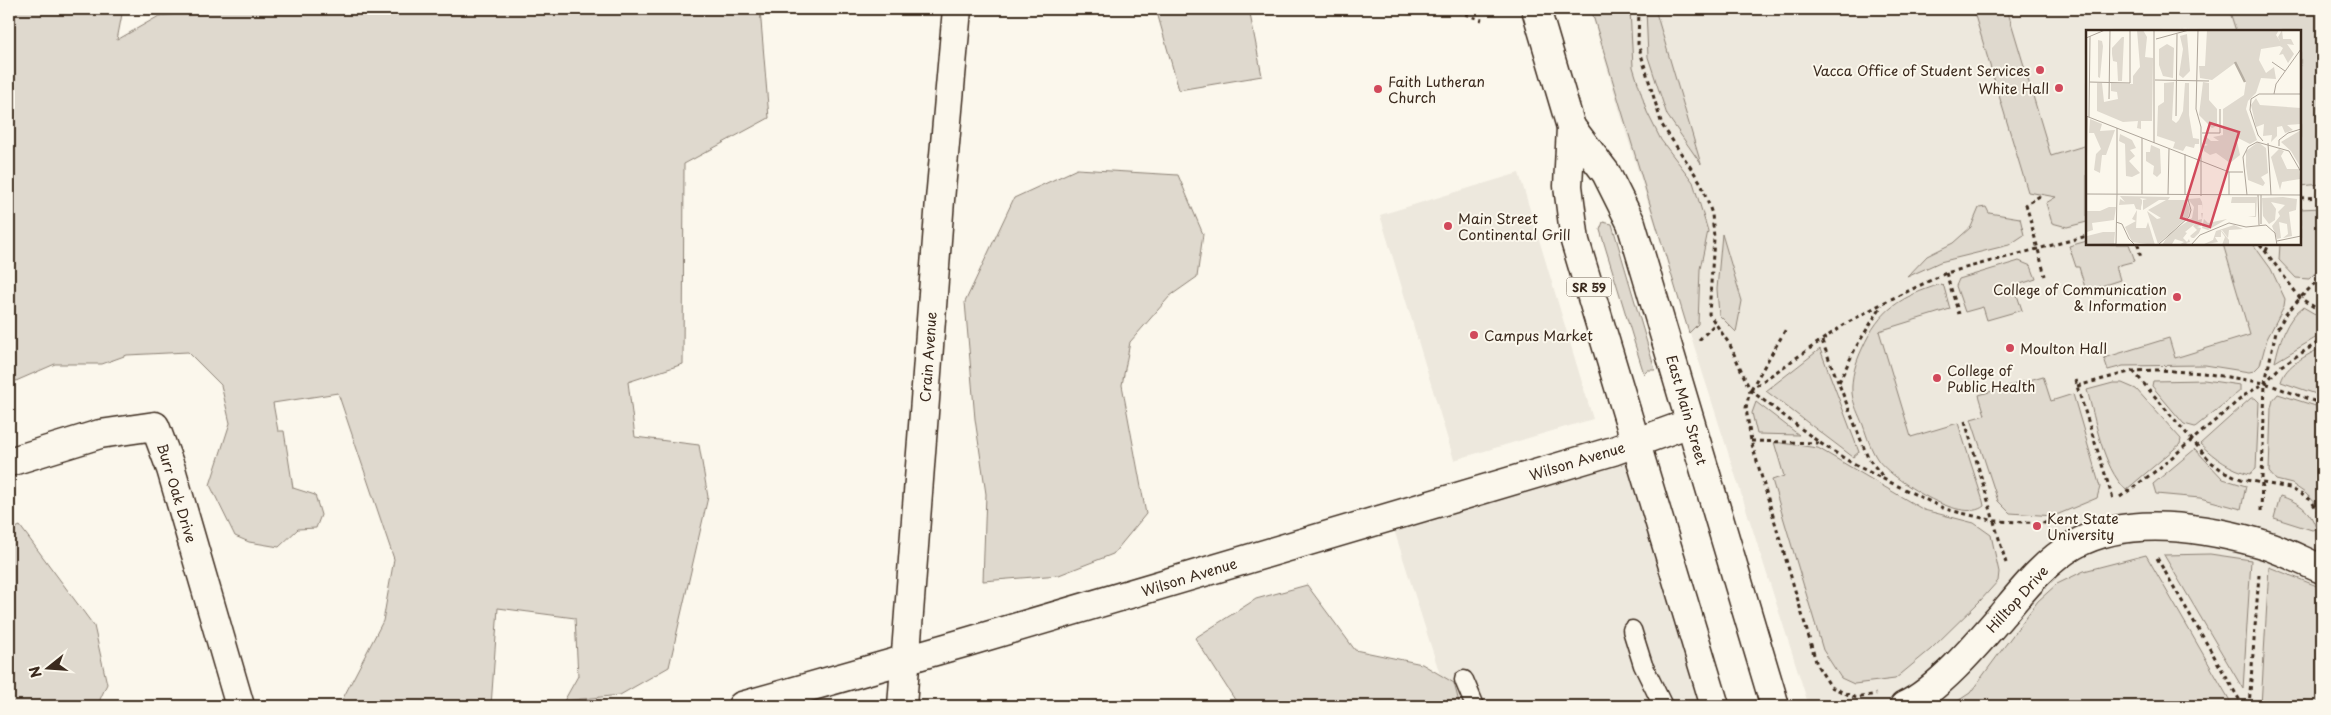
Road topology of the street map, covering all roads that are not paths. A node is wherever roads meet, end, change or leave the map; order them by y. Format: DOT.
graph roads {
  1 [pos="957,9"];
  2 [pos="1536,9"];
  3 [pos="1571,127"];
  4 [pos="1690,424"];
  5 [pos="1635,444"];
  6 [pos="9,462"];
  7 [pos="2322,570"];
  8 [pos="1632,630"];
  9 [pos="906,659"];
  10 [pos="1464,680"];
  11 [pos="240,706"];
  12 [pos="742,706"];
  13 [pos="902,706"];
  14 [pos="1475,706"];
  15 [pos="1663,706"];
  16 [pos="1715,706"];
  17 [pos="1776,706"];
  18 [pos="1904,706"];
  1 -- 9 [label="street, Crain Avenue"];
  2 -- 3 [label="street, East Main Street / SR 59"];
  3 -- 4 [label="street, East Main Street / SR 59"];
  3 -- 5 [label="street, East Main Street / SR 59"];
  4 -- 5 [label="street, Wilson Avenue"];
  4 -- 17 [label="street, East Main Street / SR 59"];
  5 -- 9 [label="street, Wilson Avenue"];
  5 -- 16 [label="street, East Main Street / SR 59"];
  6 -- 11 [label="street, Burr Oak Drive"];
  7 -- 18 [label="street, Hilltop Drive"];
  8 -- 15 [label="lane"];
  9 -- 12 [label="street, Wilson Avenue"];
  9 -- 13 [label="street, Crain Avenue"];
  10 -- 14 [label="lane"];
}
